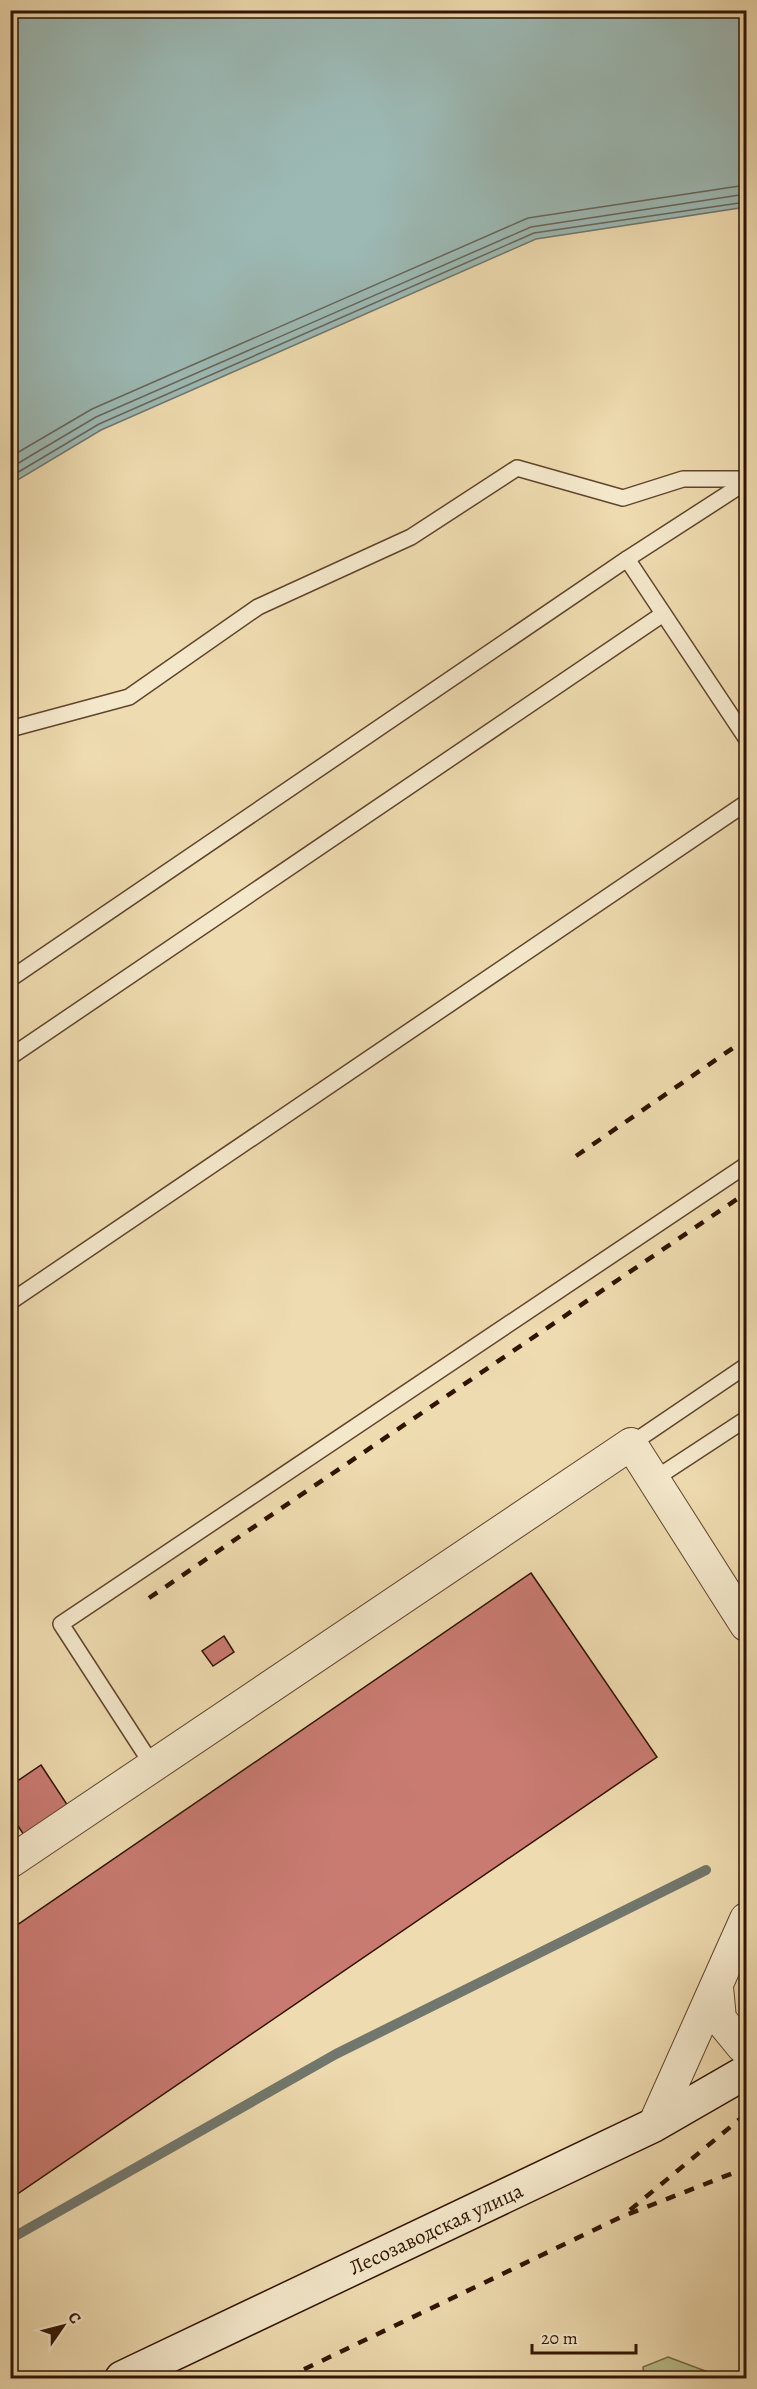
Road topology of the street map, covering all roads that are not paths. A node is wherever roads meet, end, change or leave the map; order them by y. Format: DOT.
graph roads {
  1 [pos="747,481"];
  2 [pos="627,559"];
  3 [pos="663,614"];
  4 [pos="10,729"];
  5 [pos="747,738"];
  6 [pos="747,803"];
  7 [pos="10,980"];
  8 [pos="10,1057"];
  9 [pos="747,1165"];
  10 [pos="10,1302"];
  11 [pos="747,1366"];
  12 [pos="747,1419"];
  13 [pos="631,1444"];
  14 [pos="653,1480"];
  15 [pos="747,1625"];
  16 [pos="153,1766"];
  17 [pos="10,1862"];
  18 [pos="747,1919"];
  19 [pos="717,1988"];
  20 [pos="747,2048"];
  21 [pos="747,2072"];
  22 [pos="654,2125"];
  23 [pos="122,2379"];
  1 -- 2 [label="lane"];
  1 -- 4 [label="lane"];
  2 -- 3 [label="lane"];
  2 -- 7 [label="lane"];
  3 -- 5 [label="lane"];
  3 -- 8 [label="lane"];
  6 -- 10 [label="lane"];
  9 -- 16 [label="lane"];
  11 -- 13 [label="lane"];
  12 -- 14 [label="lane"];
  13 -- 14 [label="street"];
  13 -- 16 [label="street"];
  14 -- 15 [label="street"];
  16 -- 17 [label="street"];
  18 -- 19 [label="street"];
  19 -- 20 [label="street"];
  19 -- 22 [label="street"];
  21 -- 22 [label="main road, Лесозаводская улица"];
  22 -- 23 [label="main road, Лесозаводская улица"];
}
